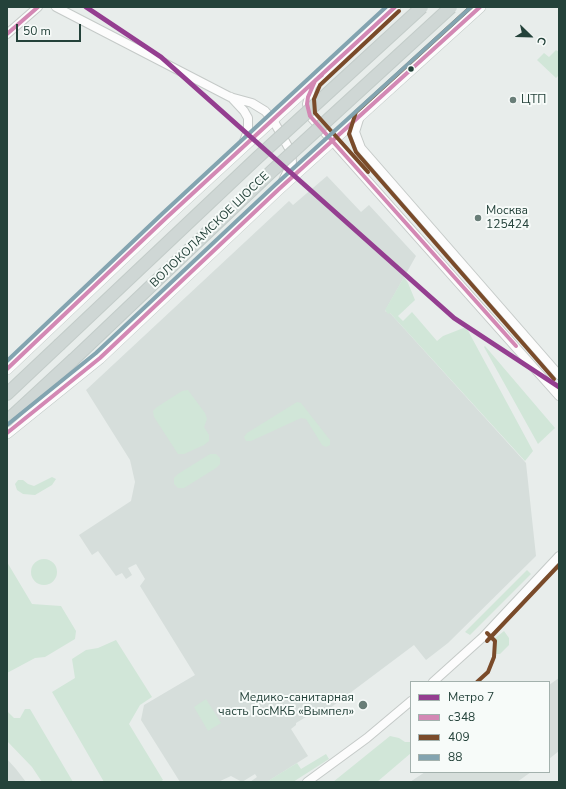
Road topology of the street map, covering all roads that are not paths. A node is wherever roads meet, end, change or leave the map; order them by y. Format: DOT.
graph roads {
  1 [pos="38,7"];
  2 [pos="56,7"];
  3 [pos="396,7"];
  4 [pos="422,7"];
  5 [pos="451,7"];
  6 [pos="480,7"];
  7 [pos="7,34"];
  8 [pos="315,81"];
  9 [pos="230,97"];
  10 [pos="360,116"];
  11 [pos="273,120"];
  12 [pos="332,142"];
  13 [pos="239,151"];
  14 [pos="279,189"];
  15 [pos="7,369"];
  16 [pos="559,375"];
  17 [pos="7,394"];
  18 [pos="559,396"];
  19 [pos="7,421"];
  20 [pos="7,433"];
  21 [pos="559,556"];
  22 [pos="434,681"];
  23 [pos="410,703"];
  24 [pos="307,782"];
  1 -- 7 [label="street"];
  2 -- 9 [label="street"];
  3 -- 8 [label="street"];
  4 -- 17 [label="main road, ВОЛОКОЛАМСКОЕ ШОССЕ, bridge"];
  5 -- 19 [label="main road, ВОЛОКОЛАМСКОЕ ШОССЕ, bridge"];
  6 -- 10 [label="street"];
  8 -- 11 [label="street"];
  8 -- 12 [label="street"];
  9 -- 11 [label="street"];
  9 -- 13 [label="street"];
  10 -- 12 [label="street"];
  10 -- 16 [label="street"];
  11 -- 13 [label="street"];
  11 -- 14 [label="street"];
  12 -- 14 [label="street"];
  12 -- 18 [label="street"];
  13 -- 15 [label="street"];
  14 -- 20 [label="street"];
  21 -- 22 [label="street"];
  23 -- 24 [label="street"];
}
